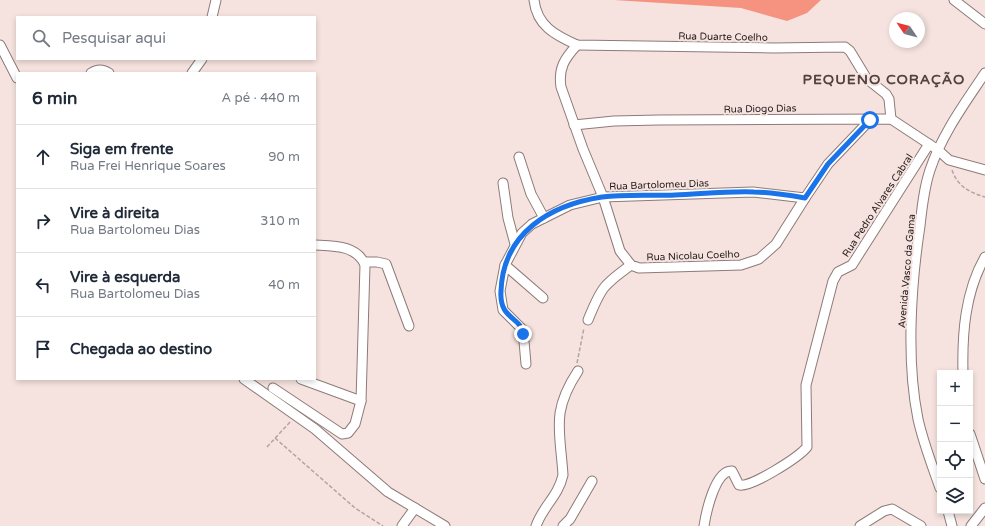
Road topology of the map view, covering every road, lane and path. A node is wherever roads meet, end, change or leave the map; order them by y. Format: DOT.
graph roads {
  1 [pos="216,0"];
  2 [pos="534,0"];
  3 [pos="954,0"];
  4 [pos="212,16"];
  5 [pos="985,24"];
  6 [pos="0,45"];
  7 [pos="577,45"];
  8 [pos="201,60"];
  9 [pos="93,72"];
  10 [pos="105,72"];
  11 [pos="193,72"];
  12 [pos="985,72"];
  13 [pos="16,76"];
  14 [pos="891,119"];
  15 [pos="870,120"];
  16 [pos="574,125"];
  17 [pos="929,144"];
  18 [pos="938,150"];
  19 [pos="519,158"];
  20 [pos="949,160"];
  21 [pos="985,170"];
  22 [pos="503,183"];
  23 [pos="603,197"];
  24 [pos="985,197"];
  25 [pos="805,198"];
  26 [pos="544,218"];
  27 [pos="515,244"];
  28 [pos="316,245"];
  29 [pos="985,257"];
  30 [pos="364,262"];
  31 [pos="505,265"];
  32 [pos="631,265"];
  33 [pos="543,298"];
  34 [pos="588,320"];
  35 [pos="409,326"];
  36 [pos="526,364"];
  37 [pos="963,370"];
  38 [pos="578,371"];
  39 [pos="245,380"];
  40 [pos="304,380"];
  41 [pos="273,383"];
  42 [pos="272,398"];
  43 [pos="361,401"];
  44 [pos="297,415"];
  45 [pos="275,438"];
  46 [pos="973,442"];
  47 [pos="267,447"];
  48 [pos="937,478"];
  49 [pos="985,479"];
  50 [pos="592,482"];
  51 [pos="415,508"];
  52 [pos="985,508"];
  53 [pos="949,514"];
  54 [pos="383,526"];
  55 [pos="402,526"];
  56 [pos="445,526"];
  57 [pos="536,526"];
  58 [pos="563,526"];
  59 [pos="704,526"];
  60 [pos="860,526"];
  61 [pos="921,526"];
  62 [pos="952,526"];
  63 [pos="971,526"];
  1 -- 4 [label="street"];
  2 -- 7 [label="street, Rua Duarte Coelho"];
  3 -- 5 [label="street"];
  6 -- 13 [label="street"];
  7 -- 14 [label="street, Rua Duarte Coelho"];
  7 -- 16 [label="street"];
  8 -- 11 [label="street"];
  9 -- 10 [label="street"];
  12 -- 18 [label="street, Avenida Vasco da Gama"];
  14 -- 15 [label="street, Rua Diogo Dias"];
  14 -- 17 [label="street"];
  15 -- 16 [label="street, Rua Diogo Dias"];
  15 -- 25 [label="street"];
  16 -- 23 [label="street"];
  17 -- 18 [label="street"];
  17 -- 59 [label="street, Rua Pedro Alvares Cabral"];
  18 -- 20 [label="street"];
  18 -- 48 [label="street, Avenida Vasco da Gama"];
  19 -- 26 [label="street"];
  20 -- 21 [label="street"];
  20 -- 24 [label="path"];
  22 -- 27 [label="street"];
  23 -- 25 [label="street, Rua Bartolomeu Dias"];
  23 -- 26 [label="street, Rua Bartolomeu Dias"];
  23 -- 32 [label="street"];
  25 -- 32 [label="street, Rua Nicolau Coelho"];
  26 -- 27 [label="street, Rua Bartolomeu Dias"];
  27 -- 31 [label="street, Rua Bartolomeu Dias"];
  28 -- 30 [label="street"];
  29 -- 37 [label="street"];
  30 -- 35 [label="street"];
  30 -- 43 [label="street"];
  31 -- 33 [label="street"];
  31 -- 36 [label="street, Rua Bartolomeu Dias"];
  32 -- 34 [label="street"];
  34 -- 38 [label="path"];
  38 -- 57 [label="street"];
  39 -- 42 [label="street"];
  40 -- 43 [label="street"];
  41 -- 42 [label="street"];
  41 -- 43 [label="street"];
  42 -- 44 [label="street"];
  44 -- 45 [label="path"];
  44 -- 51 [label="street"];
  45 -- 47 [label="path"];
  45 -- 54 [label="path"];
  46 -- 49 [label="street"];
  50 -- 58 [label="street"];
  51 -- 55 [label="street"];
  51 -- 56 [label="street"];
  52 -- 63 [label="street"];
  53 -- 62 [label="street"];
  60 -- 61 [label="street"];
}
